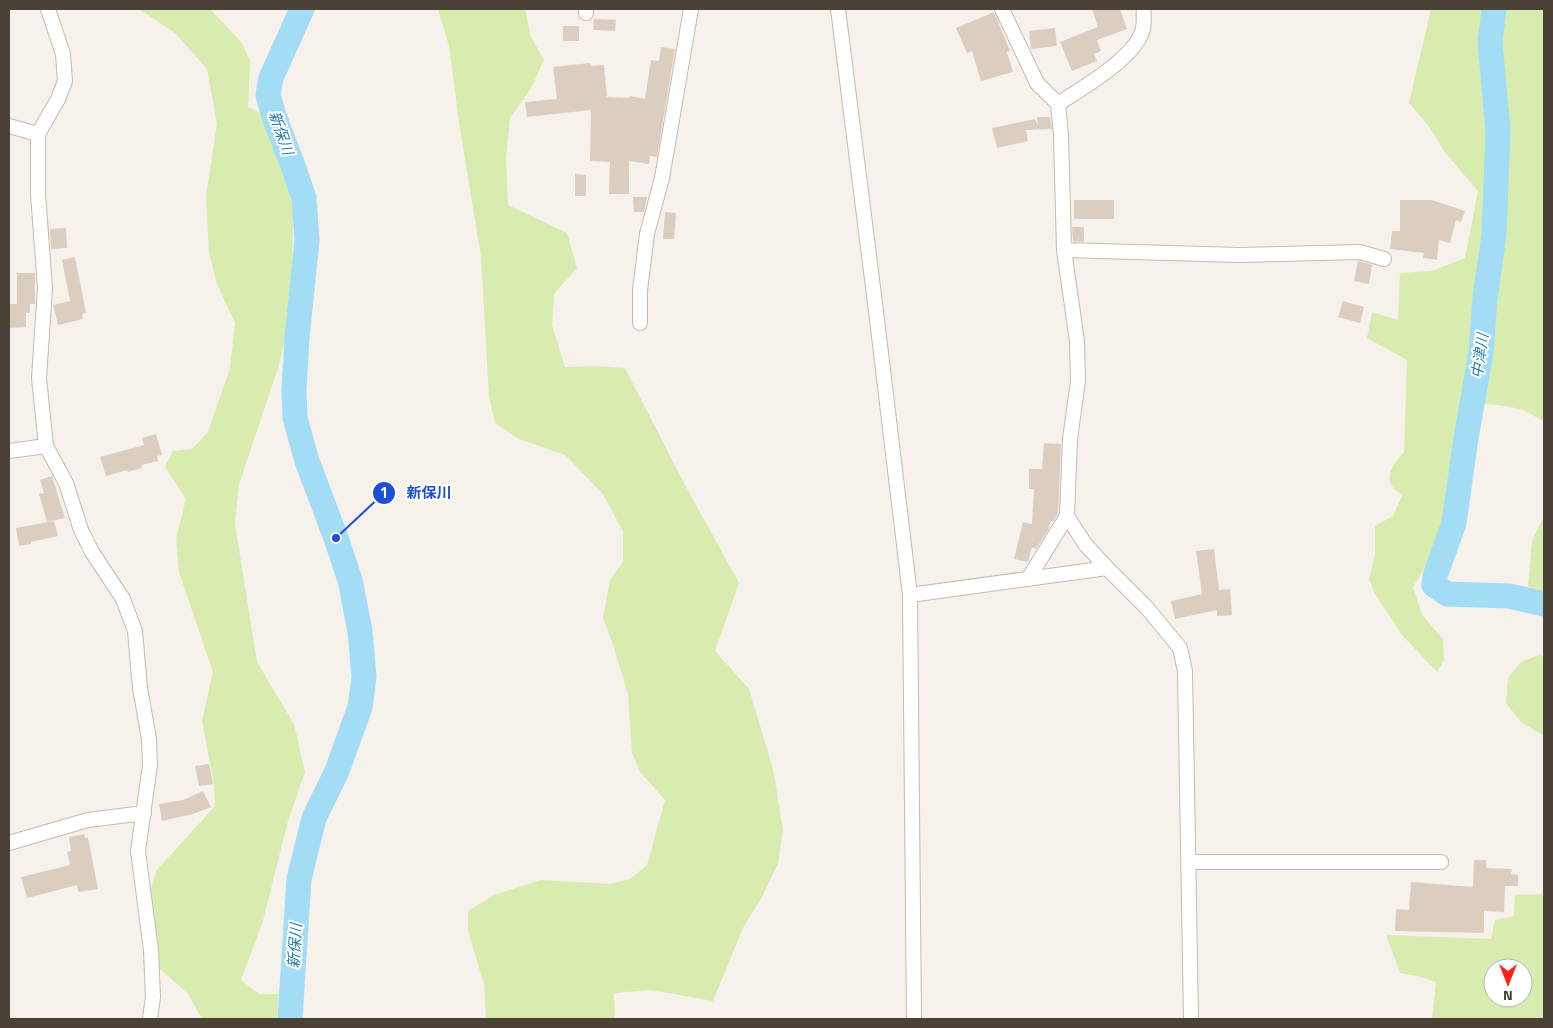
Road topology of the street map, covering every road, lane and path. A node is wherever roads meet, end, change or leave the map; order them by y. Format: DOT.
graph roads {
  1 [pos="48,9"];
  2 [pos="691,9"];
  3 [pos="838,9"];
  4 [pos="1002,9"];
  5 [pos="1144,9"];
  6 [pos="1058,104"];
  7 [pos="9,126"];
  8 [pos="38,134"];
  9 [pos="1064,250"];
  10 [pos="1384,259"];
  11 [pos="640,323"];
  12 [pos="46,446"];
  13 [pos="9,451"];
  14 [pos="1067,516"];
  15 [pos="1107,568"];
  16 [pos="1028,579"];
  17 [pos="910,595"];
  18 [pos="144,813"];
  19 [pos="9,843"];
  20 [pos="1189,862"];
  21 [pos="1441,862"];
  22 [pos="150,1019"];
  23 [pos="914,1019"];
  24 [pos="1191,1019"];
  1 -- 8 [label="street"];
  2 -- 11 [label="street"];
  3 -- 17 [label="street"];
  4 -- 6 [label="street"];
  5 -- 6 [label="street"];
  6 -- 9 [label="street"];
  7 -- 8 [label="street"];
  8 -- 12 [label="street"];
  9 -- 10 [label="street"];
  9 -- 14 [label="street"];
  12 -- 13 [label="street"];
  12 -- 18 [label="street"];
  14 -- 15 [label="street"];
  14 -- 16 [label="street"];
  15 -- 16 [label="street"];
  15 -- 20 [label="street"];
  16 -- 17 [label="street"];
  17 -- 23 [label="street"];
  18 -- 19 [label="street"];
  18 -- 22 [label="street"];
  20 -- 21 [label="street"];
  20 -- 24 [label="street"];
}
